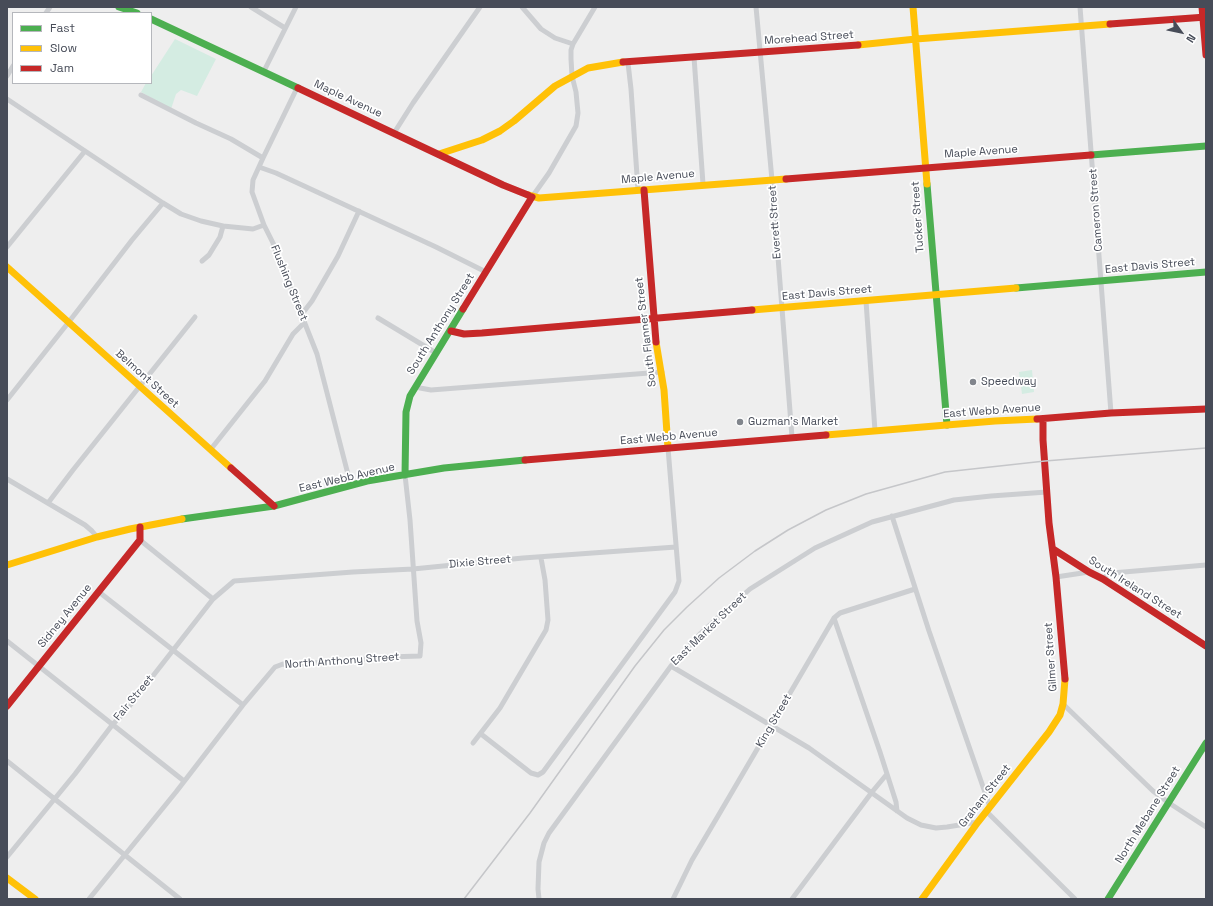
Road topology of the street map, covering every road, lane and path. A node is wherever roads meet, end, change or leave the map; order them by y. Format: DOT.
graph roads {
  1 [pos="119,7"];
  2 [pos="251,7"];
  3 [pos="296,7"];
  4 [pos="478,7"];
  5 [pos="522,7"];
  6 [pos="595,7"];
  7 [pos="756,7"];
  8 [pos="913,7"];
  9 [pos="1080,7"];
  10 [pos="1202,7"];
  11 [pos="134,12"];
  12 [pos="1204,17"];
  13 [pos="152,19"];
  14 [pos="1082,27"];
  15 [pos="285,28"];
  16 [pos="916,40"];
  17 [pos="573,44"];
  18 [pos="760,53"];
  19 [pos="1206,55"];
  20 [pos="694,57"];
  21 [pos="628,63"];
  22 [pos="264,72"];
  23 [pos="572,76"];
  24 [pos="297,88"];
  25 [pos="141,95"];
  26 [pos="7,99"];
  27 [pos="394,133"];
  28 [pos="1206,146"];
  29 [pos="85,151"];
  30 [pos="439,154"];
  31 [pos="1092,154"];
  32 [pos="263,158"];
  33 [pos="259,167"];
  34 [pos="925,167"];
  35 [pos="772,180"];
  36 [pos="703,184"];
  37 [pos="641,190"];
  38 [pos="532,197"];
  39 [pos="163,204"];
  40 [pos="358,211"];
  41 [pos="264,225"];
  42 [pos="223,226"];
  43 [pos="7,247"];
  44 [pos="202,261"];
  45 [pos="7,267"];
  46 [pos="486,272"];
  47 [pos="1206,272"];
  48 [pos="1101,282"];
  49 [pos="935,294"];
  50 [pos="866,301"];
  51 [pos="781,308"];
  52 [pos="302,314"];
  53 [pos="195,317"];
  54 [pos="378,318"];
  55 [pos="654,319"];
  56 [pos="68,323"];
  57 [pos="304,323"];
  58 [pos="451,331"];
  59 [pos="436,354"];
  60 [pos="662,372"];
  61 [pos="139,386"];
  62 [pos="416,386"];
  63 [pos="7,400"];
  64 [pos="1206,409"];
  65 [pos="1111,413"];
  66 [pos="1043,419"];
  67 [pos="947,425"];
  68 [pos="875,430"];
  69 [pos="792,437"];
  70 [pos="668,448"];
  71 [pos="211,449"];
  72 [pos="405,475"];
  73 [pos="7,479"];
  74 [pos="351,486"];
  75 [pos="1047,492"];
  76 [pos="48,503"];
  77 [pos="274,506"];
  78 [pos="892,516"];
  79 [pos="140,527"];
  80 [pos="97,538"];
  81 [pos="140,540"];
  82 [pos="676,547"];
  83 [pos="1053,549"];
  84 [pos="541,558"];
  85 [pos="7,565"];
  86 [pos="1206,565"];
  87 [pos="413,569"];
  88 [pos="1089,572"];
  89 [pos="284,577"];
  90 [pos="1056,577"];
  91 [pos="1102,579"];
  92 [pos="915,590"];
  93 [pos="99,592"];
  94 [pos="213,599"];
  95 [pos="834,618"];
  96 [pos="7,641"];
  97 [pos="1206,646"];
  98 [pos="173,650"];
  99 [pos="38,666"];
  100 [pos="671,666"];
  101 [pos="1064,704"];
  102 [pos="243,705"];
  103 [pos="7,706"];
  104 [pos="113,724"];
  105 [pos="771,726"];
  106 [pos="481,734"];
  107 [pos="473,742"];
  108 [pos="1206,743"];
  109 [pos="7,761"];
  110 [pos="887,774"];
  111 [pos="184,781"];
  112 [pos="872,792"];
  113 [pos="54,799"];
  114 [pos="1169,803"];
  115 [pos="988,810"];
  116 [pos="897,811"];
  117 [pos="978,822"];
  118 [pos="1206,827"];
  119 [pos="125,856"];
  120 [pos="7,857"];
  121 [pos="7,878"];
  122 [pos="35,899"];
  123 [pos="89,899"];
  124 [pos="180,899"];
  125 [pos="539,899"];
  126 [pos="673,899"];
  127 [pos="792,899"];
  128 [pos="922,899"];
  129 [pos="1075,899"];
  130 [pos="1108,899"];
  1 -- 11 [label="main road"];
  2 -- 15 [label="street"];
  3 -- 15 [label="street"];
  4 -- 27 [label="street"];
  5 -- 17 [label="street"];
  6 -- 17 [label="street"];
  7 -- 18 [label="street, Everett Street"];
  8 -- 16 [label="main road, Tucker Street"];
  9 -- 14 [label="street, Cameron Street"];
  10 -- 12 [label="main road"];
  12 -- 14 [label="main road, Morehead Street"];
  12 -- 19 [label="main road"];
  13 -- 22 [label="main road, Maple Avenue"];
  14 -- 16 [label="main road, Morehead Street"];
  14 -- 31 [label="street, Cameron Street"];
  15 -- 22 [label="street"];
  16 -- 18 [label="main road, Morehead Street"];
  16 -- 34 [label="main road, Tucker Street"];
  17 -- 23 [label="street"];
  18 -- 20 [label="main road, Morehead Street"];
  18 -- 35 [label="street, Everett Street"];
  20 -- 21 [label="main road, Morehead Street"];
  20 -- 36 [label="street"];
  21 -- 23 [label="main road, Morehead Street"];
  21 -- 37 [label="street, South Flanner Street"];
  22 -- 24 [label="main road, Maple Avenue"];
  23 -- 30 [label="main road, Morehead Street"];
  23 -- 38 [label="street"];
  24 -- 27 [label="main road, Maple Avenue"];
  24 -- 32 [label="street, Flushing Street"];
  25 -- 32 [label="street"];
  26 -- 29 [label="street"];
  27 -- 30 [label="main road, Maple Avenue"];
  28 -- 31 [label="main road, Maple Avenue"];
  29 -- 39 [label="street"];
  29 -- 43 [label="street"];
  30 -- 38 [label="main road, Maple Avenue"];
  31 -- 34 [label="main road, Maple Avenue"];
  31 -- 48 [label="street, Cameron Street"];
  32 -- 33 [label="street, Flushing Street"];
  33 -- 40 [label="street"];
  33 -- 41 [label="street, Flushing Street"];
  34 -- 35 [label="main road, Maple Avenue"];
  34 -- 49 [label="main road, Tucker Street"];
  35 -- 36 [label="main road, Maple Avenue"];
  35 -- 51 [label="street, Everett Street"];
  36 -- 37 [label="main road, Maple Avenue"];
  37 -- 38 [label="main road, Maple Avenue"];
  37 -- 55 [label="main road, South Flanner Street"];
  38 -- 46 [label="main road, South Anthony Street"];
  39 -- 42 [label="street"];
  39 -- 56 [label="street"];
  40 -- 46 [label="street"];
  40 -- 52 [label="street"];
  41 -- 42 [label="street"];
  41 -- 52 [label="street, Flushing Street"];
  42 -- 44 [label="street"];
  45 -- 56 [label="main road, Belmont Street"];
  46 -- 58 [label="main road, South Anthony Street"];
  47 -- 48 [label="main road, East Davis Street"];
  48 -- 49 [label="main road, East Davis Street"];
  48 -- 65 [label="street, Cameron Street"];
  49 -- 50 [label="main road, East Davis Street"];
  49 -- 67 [label="main road, Tucker Street"];
  50 -- 51 [label="main road, East Davis Street"];
  50 -- 68 [label="street"];
  51 -- 55 [label="main road, East Davis Street"];
  51 -- 69 [label="street, Everett Street"];
  52 -- 57 [label="street, Flushing Street"];
  53 -- 61 [label="street"];
  54 -- 59 [label="street"];
  55 -- 58 [label="main road, East Davis Street"];
  55 -- 60 [label="main road, South Flanner Street"];
  56 -- 61 [label="main road, Belmont Street"];
  56 -- 63 [label="street"];
  57 -- 71 [label="street"];
  57 -- 74 [label="street, Flushing Street"];
  58 -- 59 [label="main road, South Anthony Street"];
  59 -- 62 [label="main road, South Anthony Street"];
  60 -- 62 [label="street"];
  60 -- 70 [label="main road, South Flanner Street"];
  61 -- 71 [label="main road, Belmont Street"];
  61 -- 76 [label="street"];
  62 -- 72 [label="main road, South Anthony Street"];
  64 -- 65 [label="main road, East Webb Avenue"];
  65 -- 66 [label="main road, East Webb Avenue"];
  66 -- 67 [label="main road, East Webb Avenue"];
  66 -- 75 [label="main road, Gilmer Street"];
  67 -- 68 [label="main road, East Webb Avenue"];
  68 -- 69 [label="main road, East Webb Avenue"];
  69 -- 70 [label="main road, East Webb Avenue"];
  70 -- 72 [label="main road, East Webb Avenue"];
  70 -- 82 [label="street"];
  71 -- 77 [label="main road, Belmont Street"];
  72 -- 74 [label="main road, East Webb Avenue"];
  72 -- 87 [label="street, North Anthony Street"];
  73 -- 76 [label="street"];
  74 -- 77 [label="main road, East Webb Avenue"];
  75 -- 78 [label="street, East Market Street"];
  75 -- 83 [label="main road, Gilmer Street"];
  76 -- 80 [label="street"];
  77 -- 79 [label="main road, East Webb Avenue"];
  78 -- 92 [label="street"];
  78 -- 100 [label="street, East Market Street"];
  79 -- 80 [label="main road, East Webb Avenue"];
  79 -- 81 [label="main road"];
  80 -- 85 [label="main road, East Webb Avenue"];
  81 -- 93 [label="main road, Sidney Avenue"];
  81 -- 94 [label="street"];
  82 -- 84 [label="street, Dixie Street"];
  82 -- 106 [label="street"];
  83 -- 88 [label="main road, South Ireland Street"];
  83 -- 90 [label="main road, Gilmer Street"];
  84 -- 87 [label="street, Dixie Street"];
  84 -- 106 [label="street"];
  86 -- 91 [label="street"];
  87 -- 89 [label="street, Dixie Street"];
  87 -- 102 [label="street, North Anthony Street"];
  88 -- 90 [label="street"];
  88 -- 91 [label="main road, South Ireland Street"];
  89 -- 94 [label="street, Fair Street"];
  90 -- 101 [label="main road, Gilmer Street"];
  91 -- 97 [label="main road, South Ireland Street"];
  92 -- 95 [label="street"];
  92 -- 115 [label="street"];
  93 -- 98 [label="street"];
  93 -- 99 [label="main road, Sidney Avenue"];
  94 -- 98 [label="street, Fair Street"];
  95 -- 105 [label="street, King Street"];
  95 -- 110 [label="street"];
  96 -- 99 [label="street"];
  98 -- 102 [label="street"];
  98 -- 104 [label="street, Fair Street"];
  99 -- 103 [label="main road, Sidney Avenue"];
  99 -- 104 [label="street"];
  100 -- 105 [label="street"];
  100 -- 125 [label="street, East Market Street"];
  101 -- 114 [label="street, Gilmer Street"];
  101 -- 115 [label="main road, Graham Street"];
  102 -- 111 [label="street, North Anthony Street"];
  104 -- 111 [label="street"];
  104 -- 113 [label="street, Fair Street"];
  105 -- 112 [label="street"];
  105 -- 126 [label="street, King Street"];
  106 -- 107 [label="street"];
  108 -- 114 [label="main road, North Mebane Street"];
  109 -- 113 [label="street"];
  110 -- 112 [label="street"];
  110 -- 116 [label="street"];
  111 -- 119 [label="street, North Anthony Street"];
  112 -- 116 [label="street"];
  112 -- 127 [label="street"];
  113 -- 119 [label="street"];
  113 -- 120 [label="street, Fair Street"];
  114 -- 118 [label="street, Gilmer Street"];
  114 -- 130 [label="main road, North Mebane Street"];
  115 -- 117 [label="main road, Graham Street"];
  115 -- 129 [label="street"];
  116 -- 117 [label="street"];
  117 -- 128 [label="main road, Graham Street"];
  119 -- 123 [label="street, North Anthony Street"];
  119 -- 124 [label="street"];
  121 -- 122 [label="main road"];
}
